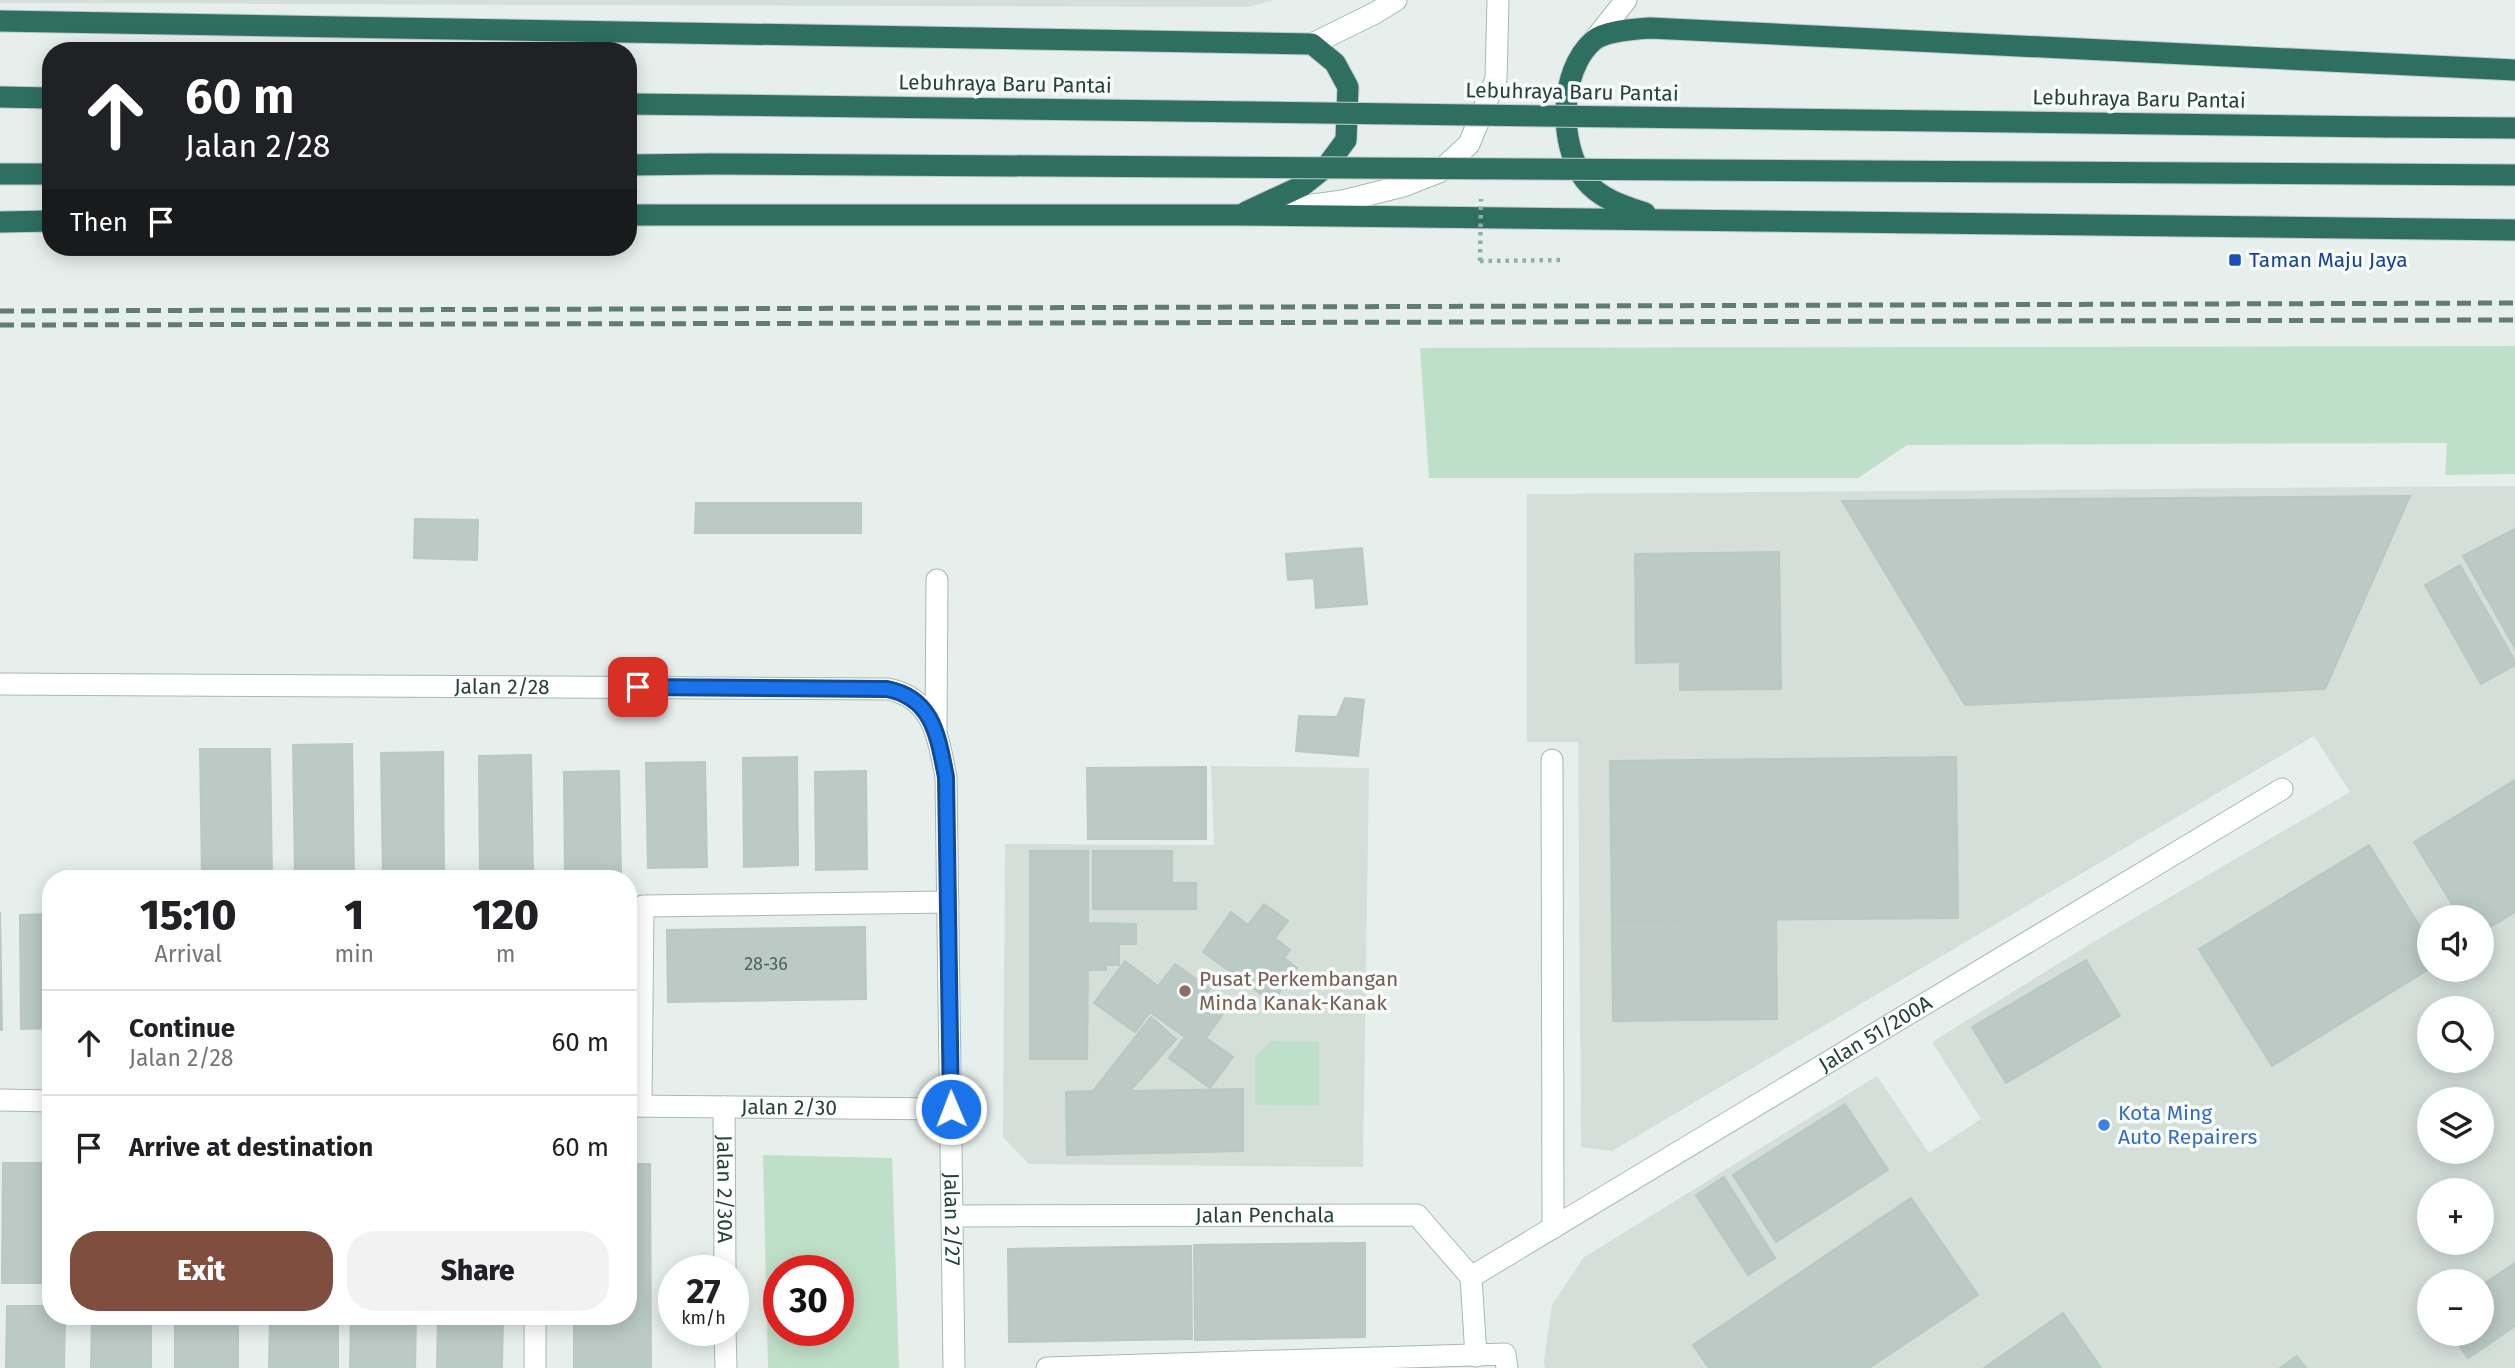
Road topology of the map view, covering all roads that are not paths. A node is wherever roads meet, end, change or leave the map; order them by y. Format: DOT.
graph roads {
  1 [pos="1396,0"];
  2 [pos="1498,0"];
  3 [pos="1626,0"];
  4 [pos="0,21"];
  5 [pos="1595,39"];
  6 [pos="1312,44"];
  7 [pos="2515,70"];
  8 [pos="0,97"];
  9 [pos="42,98"];
  10 [pos="637,104"];
  11 [pos="2515,128"];
  12 [pos="637,165"];
  13 [pos="0,174"];
  14 [pos="42,174"];
  15 [pos="2515,175"];
  16 [pos="637,215"];
  17 [pos="1241,215"];
  18 [pos="42,221"];
  19 [pos="1671,221"];
  20 [pos="0,222"];
  21 [pos="2515,230"];
  22 [pos="937,580"];
  23 [pos="0,684"];
  24 [pos="936,730"];
  25 [pos="1552,760"];
  26 [pos="946,777"];
  27 [pos="2282,789"];
  28 [pos="948,902"];
  29 [pos="637,1056"];
  30 [pos="0,1100"];
  31 [pos="42,1101"];
  32 [pos="637,1106"];
  33 [pos="723,1107"];
  34 [pos="951,1109"];
  35 [pos="952,1216"];
  36 [pos="1553,1228"];
  37 [pos="725,1255"];
  38 [pos="1471,1278"];
  39 [pos="535,1325"];
  40 [pos="725,1346"];
  41 [pos="1476,1356"];
  42 [pos="1506,1361"];
  43 [pos="1440,1363"];
  44 [pos="535,1368"];
  45 [pos="726,1368"];
  46 [pos="954,1368"];
  47 [pos="1047,1368"];
  1 -- 6 [label="street"];
  2 -- 17 [label="street"];
  3 -- 5 [label="street"];
  4 -- 6 [label="highway"];
  5 -- 7 [label="highway"];
  5 -- 19 [label="highway"];
  6 -- 17 [label="highway"];
  8 -- 9 [label="highway"];
  10 -- 11 [label="highway, Lebuhraya Baru Pantai, bridge"];
  12 -- 15 [label="highway, bridge"];
  13 -- 14 [label="highway"];
  16 -- 17 [label="highway"];
  17 -- 19 [label="highway"];
  18 -- 20 [label="highway"];
  19 -- 21 [label="highway"];
  22 -- 24 [label="street"];
  23 -- 24 [label="street, Jalan 2/28"];
  24 -- 26 [label="street, Jalan 2/28"];
  25 -- 36 [label="street"];
  26 -- 28 [label="street, Jalan 2/27"];
  27 -- 36 [label="street, Jalan 51/200A"];
  28 -- 29 [label="street"];
  28 -- 34 [label="street, Jalan 2/27"];
  30 -- 31 [label="street"];
  32 -- 33 [label="street, Jalan 2/30"];
  33 -- 34 [label="street, Jalan 2/30"];
  33 -- 37 [label="street, Jalan 2/30A"];
  34 -- 35 [label="street, Jalan 2/27"];
  35 -- 38 [label="street, Jalan Penchala"];
  35 -- 46 [label="street, Jalan 2/27"];
  36 -- 38 [label="street, Jalan 51/200A"];
  38 -- 41 [label="street"];
  39 -- 44 [label="street"];
  40 -- 45 [label="street"];
  41 -- 42 [label="street"];
  41 -- 43 [label="street"];
  43 -- 47 [label="street"];
}
